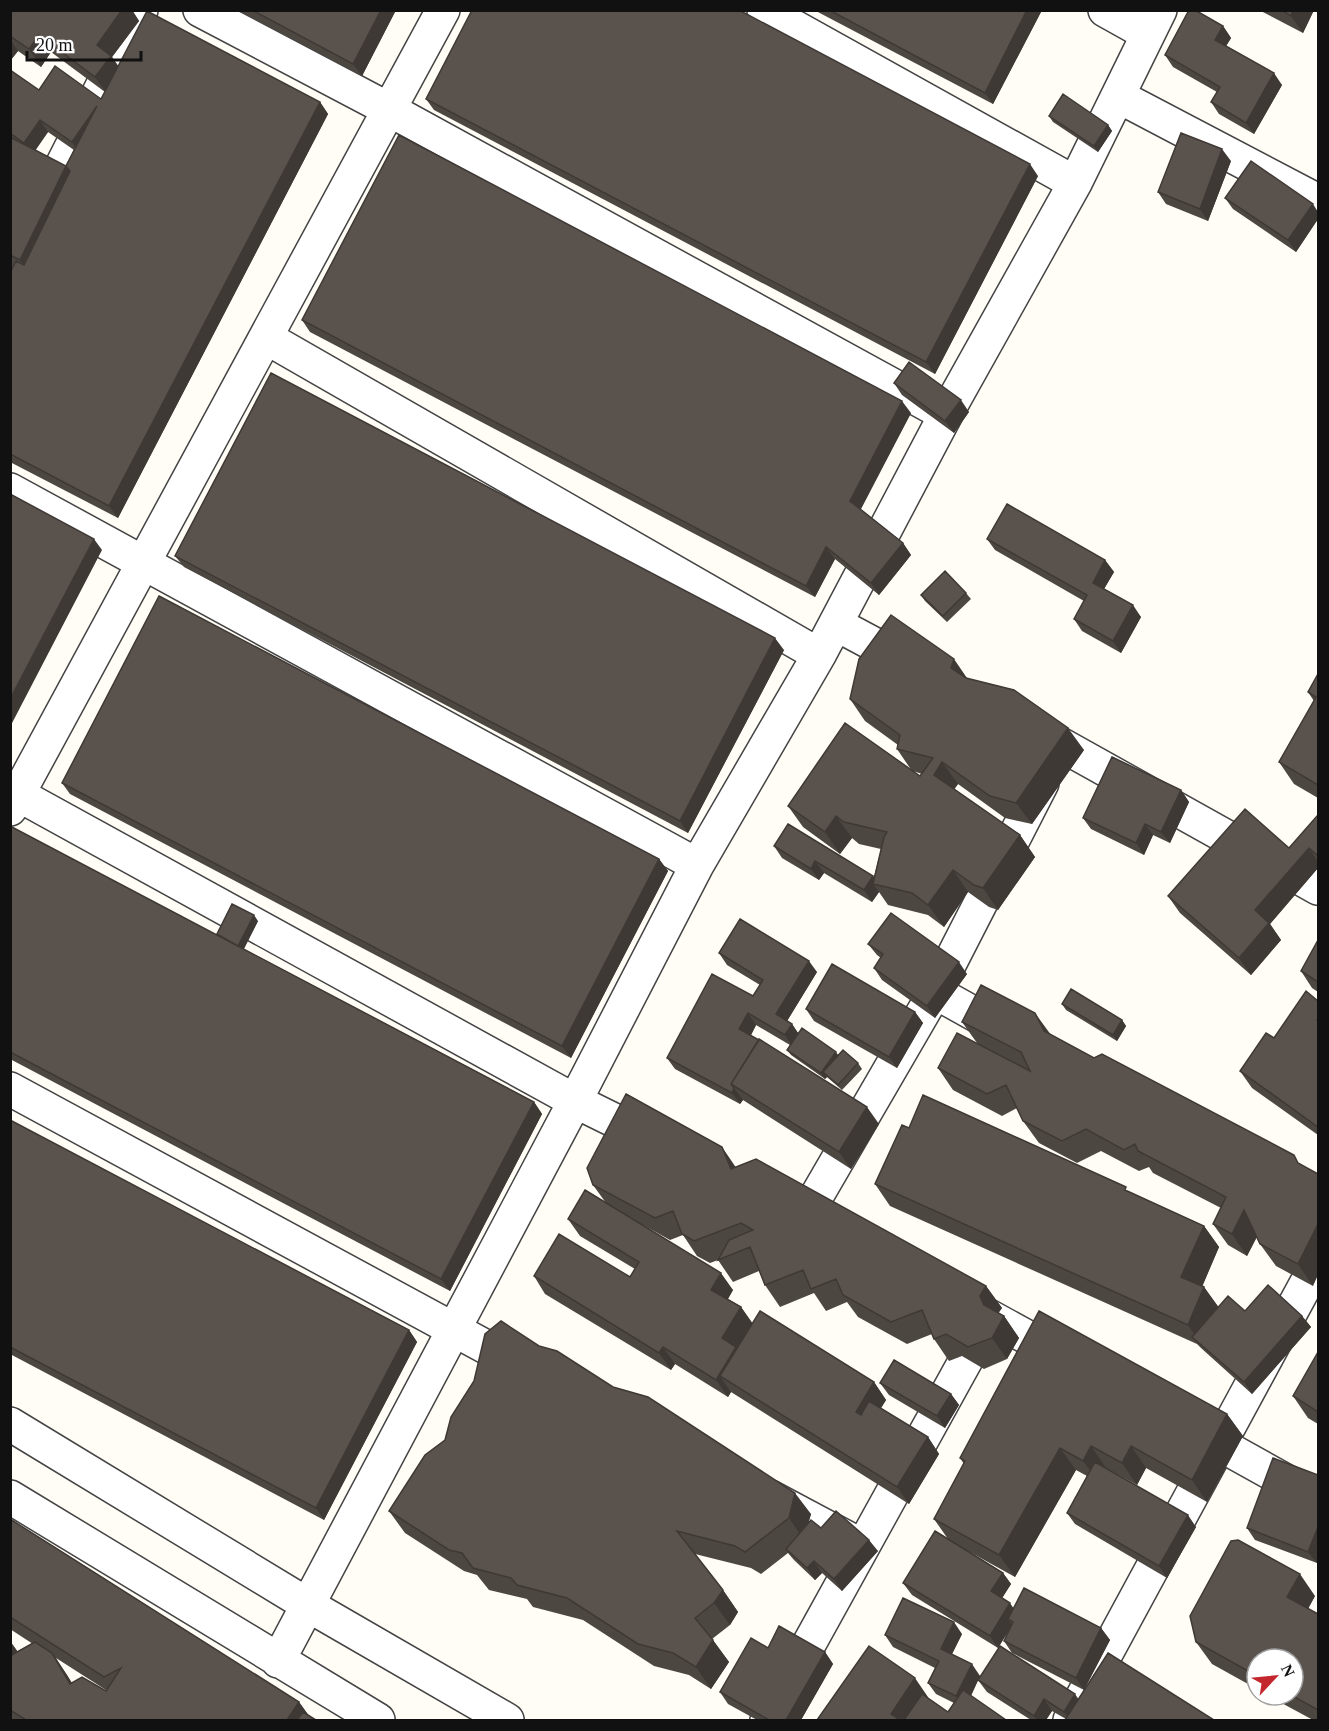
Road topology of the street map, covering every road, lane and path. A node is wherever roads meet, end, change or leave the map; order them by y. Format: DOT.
graph roads {
  1 [pos="141,10"];
  2 [pos="200,10"];
  3 [pos="443,10"];
  4 [pos="1106,10"];
  5 [pos="781,15"];
  6 [pos="1154,22"];
  7 [pos="1118,96"];
  8 [pos="390,110"];
  9 [pos="1075,183"];
  10 [pos="1318,201"];
  11 [pos="10,268"];
  12 [pos="267,338"];
  13 [pos="946,414"];
  14 [pos="10,490"];
  15 [pos="141,563"];
  16 [pos="836,624"];
  17 [pos="819,655"];
  18 [pos="939,678"];
  19 [pos="1021,722"];
  20 [pos="1062,744"];
  21 [pos="13,797"];
  22 [pos="697,865"];
  23 [pos="1318,888"];
  24 [pos="935,992"];
  25 [pos="1028,1044"];
  26 [pos="10,1089"];
  27 [pos="575,1101"];
  28 [pos="680,1153"];
  29 [pos="774,1201"];
  30 [pos="805,1216"];
  31 [pos="836,1233"];
  32 [pos="1318,1262"];
  33 [pos="949,1294"];
  34 [pos="990,1316"];
  35 [pos="453,1330"];
  36 [pos="1090,1372"];
  37 [pos="548,1380"];
  38 [pos="1170,1417"];
  39 [pos="10,1424"];
  40 [pos="1221,1445"];
  41 [pos="747,1485"];
  42 [pos="10,1497"];
  43 [pos="1318,1499"];
  44 [pos="862,1546"];
  45 [pos="308,1605"];
  46 [pos="278,1661"];
  47 [pos="1096,1672"];
  48 [pos="1126,1688"];
  49 [pos="378,1720"];
  50 [pos="507,1720"];
  51 [pos="767,1720"];
  52 [pos="1070,1720"];
  1 -- 11 [label="street"];
  2 -- 8 [label="street"];
  3 -- 8 [label="street"];
  4 -- 6 [label="street"];
  5 -- 9 [label="street"];
  6 -- 7 [label="street"];
  7 -- 9 [label="street"];
  7 -- 10 [label="street"];
  8 -- 12 [label="street"];
  8 -- 13 [label="street"];
  9 -- 13 [label="street"];
  12 -- 15 [label="street"];
  12 -- 17 [label="street"];
  13 -- 16 [label="street"];
  14 -- 15 [label="street"];
  15 -- 21 [label="street"];
  15 -- 22 [label="street"];
  16 -- 17 [label="street"];
  16 -- 18 [label="street"];
  17 -- 22 [label="street"];
  19 -- 20 [label="street"];
  20 -- 23 [label="street"];
  20 -- 24 [label="street"];
  21 -- 27 [label="street"];
  22 -- 27 [label="street"];
  24 -- 25 [label="street"];
  24 -- 30 [label="street"];
  26 -- 35 [label="street"];
  27 -- 28 [label="street"];
  27 -- 35 [label="street"];
  29 -- 30 [label="street"];
  30 -- 31 [label="street"];
  32 -- 40 [label="street"];
  33 -- 34 [label="street"];
  34 -- 36 [label="street"];
  34 -- 44 [label="street"];
  35 -- 37 [label="street"];
  35 -- 45 [label="street"];
  38 -- 40 [label="street"];
  39 -- 45 [label="street"];
  40 -- 43 [label="street"];
  40 -- 47 [label="street"];
  41 -- 44 [label="street"];
  42 -- 46 [label="street"];
  44 -- 51 [label="street"];
  45 -- 46 [label="street"];
  45 -- 50 [label="street"];
  46 -- 49 [label="street"];
  47 -- 48 [label="street"];
  47 -- 52 [label="street"];
}
